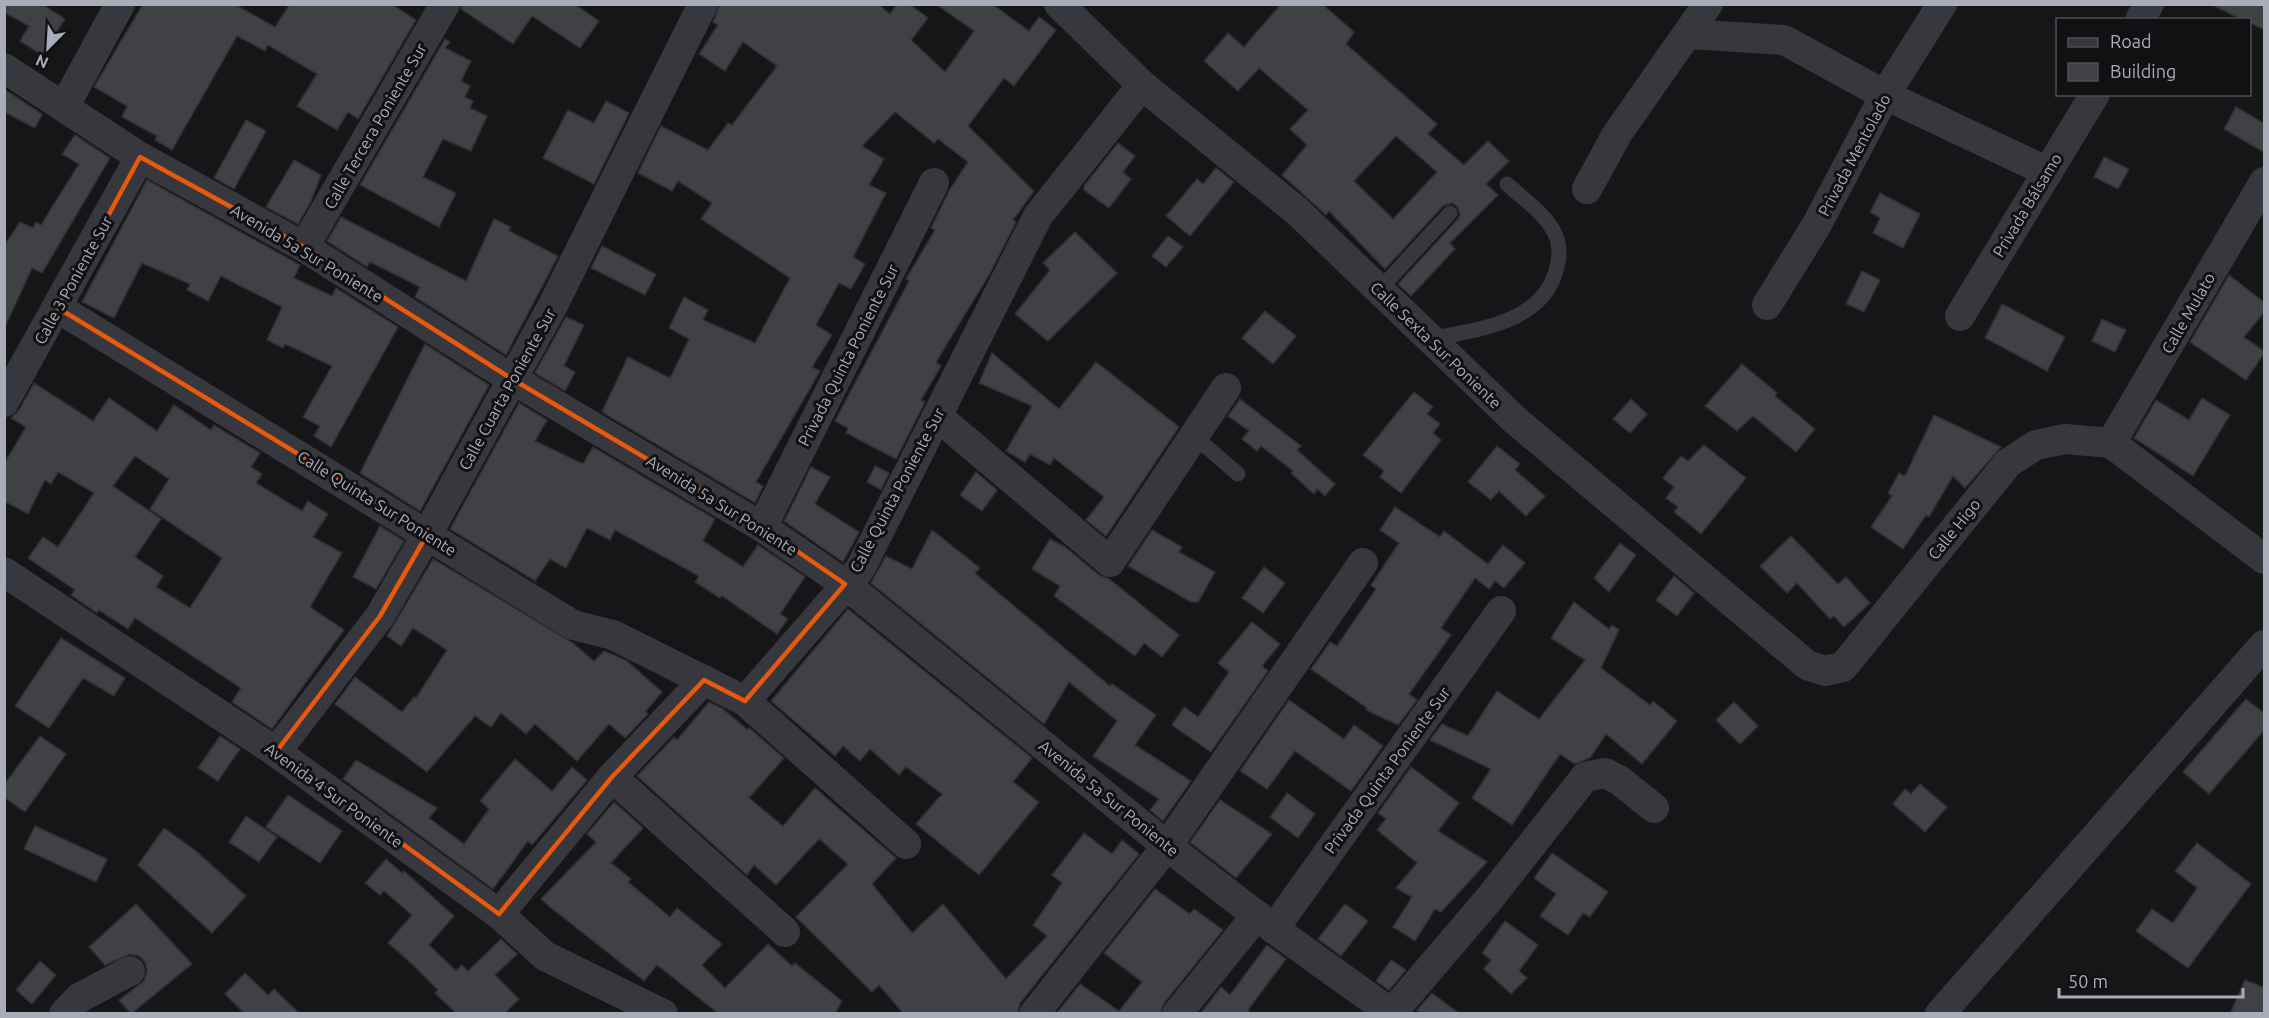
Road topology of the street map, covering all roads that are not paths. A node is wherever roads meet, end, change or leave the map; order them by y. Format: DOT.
graph roads {
  1 [pos="120,4"];
  2 [pos="445,4"];
  3 [pos="703,4"];
  4 [pos="1059,4"];
  5 [pos="1708,4"];
  6 [pos="1942,4"];
  7 [pos="2149,4"];
  8 [pos="2141,18"];
  9 [pos="1688,34"];
  10 [pos="4,68"];
  11 [pos="1142,85"];
  12 [pos="1885,95"];
  13 [pos="2094,96"];
  14 [pos="64,107"];
  15 [pos="141,157"];
  16 [pos="2048,172"];
  17 [pos="2265,182"];
  18 [pos="934,183"];
  19 [pos="1507,184"];
  20 [pos="1587,189"];
  21 [pos="1450,213"];
  22 [pos="304,247"];
  23 [pos="1379,290"];
  24 [pos="1767,305"];
  25 [pos="58,308"];
  26 [pos="1960,316"];
  27 [pos="1430,339"];
  28 [pos="512,379"];
  29 [pos="1226,388"];
  30 [pos="4,402"];
  31 [pos="937,416"];
  32 [pos="1193,435"];
  33 [pos="2111,443"];
  34 [pos="1238,474"];
  35 [pos="762,527"];
  36 [pos="428,533"];
  37 [pos="2265,559"];
  38 [pos="1363,563"];
  39 [pos="4,572"];
  40 [pos="845,584"];
  41 [pos="1501,611"];
  42 [pos="2265,645"];
  43 [pos="1825,671"];
  44 [pos="704,680"];
  45 [pos="745,701"];
  46 [pos="276,752"];
  47 [pos="612,777"];
  48 [pos="1654,808"];
  49 [pos="906,844"];
  50 [pos="1167,846"];
  51 [pos="499,914"];
  52 [pos="1265,922"];
  53 [pos="785,932"];
  54 [pos="130,972"];
  55 [pos="1391,1013"];
  56 [pos="64,1014"];
  57 [pos="663,1014"];
  58 [pos="1034,1014"];
  59 [pos="1177,1014"];
  60 [pos="1940,1014"];
  1 -- 14 [label="street"];
  2 -- 22 [label="street, Calle Tercera Poniente Sur"];
  3 -- 28 [label="street, Calle Cuarta Poniente Sur"];
  4 -- 11 [label="street, Calle Sexta Sur Poniente"];
  5 -- 9 [label="street"];
  6 -- 12 [label="street, Privada Mentolado"];
  7 -- 8 [label="street"];
  9 -- 12 [label="street"];
  9 -- 20 [label="street"];
  10 -- 14 [label="street, Avenida 5a Sur Poniente"];
  11 -- 23 [label="street, Calle Sexta Sur Poniente"];
  11 -- 31 [label="street, Calle Quinta Poniente Sur"];
  12 -- 16 [label="street"];
  12 -- 24 [label="street, Privada Mentolado"];
  13 -- 16 [label="street, Privada Bálsamo"];
  14 -- 15 [label="street, Avenida 5a Sur Poniente"];
  15 -- 22 [label="street, Avenida 5a Sur Poniente"];
  15 -- 25 [label="street, Calle 3 Poniente Sur"];
  16 -- 26 [label="street, Privada Bálsamo"];
  17 -- 33 [label="street, Calle Mulato"];
  18 -- 35 [label="street, Privada Quinta Poniente Sur"];
  19 -- 27 [label="lane"];
  21 -- 23 [label="lane"];
  22 -- 28 [label="street, Avenida 5a Sur Poniente"];
  23 -- 27 [label="street, Calle Sexta Sur Poniente"];
  25 -- 30 [label="street, Calle 3 Poniente Sur"];
  25 -- 36 [label="street, Calle Quinta Sur Poniente"];
  27 -- 43 [label="street, Calle Sexta Sur Poniente"];
  28 -- 35 [label="street, Avenida 5a Sur Poniente"];
  28 -- 36 [label="street, Calle Cuarta Poniente Sur"];
  29 -- 32 [label="street"];
  31 -- 32 [label="street"];
  31 -- 40 [label="street, Calle Quinta Poniente Sur"];
  32 -- 34 [label="lane"];
  33 -- 37 [label="street"];
  33 -- 43 [label="street, Calle Higo"];
  35 -- 40 [label="street, Avenida 5a Sur Poniente"];
  36 -- 44 [label="street, Calle Quinta Sur Poniente"];
  36 -- 46 [label="street, Calle Cuarta Poniente Sur"];
  38 -- 50 [label="street"];
  39 -- 46 [label="street, Avenida 4 Sur Poniente"];
  40 -- 45 [label="street, Calle Quinta Poniente Sur"];
  40 -- 50 [label="street, Avenida 5a Sur Poniente"];
  41 -- 52 [label="street, Privada Quinta Poniente Sur"];
  42 -- 60 [label="street"];
  44 -- 45 [label="street"];
  44 -- 47 [label="street"];
  45 -- 49 [label="street"];
  46 -- 51 [label="street, Avenida 4 Sur Poniente"];
  47 -- 51 [label="street"];
  47 -- 53 [label="street"];
  48 -- 55 [label="street"];
  50 -- 52 [label="street, Avenida 5a Sur Poniente"];
  50 -- 58 [label="street"];
  51 -- 57 [label="street, Avenida 4 Sur Poniente"];
  52 -- 55 [label="street, Avenida 5a Sur Poniente"];
  52 -- 59 [label="street"];
  54 -- 56 [label="street"];
}
